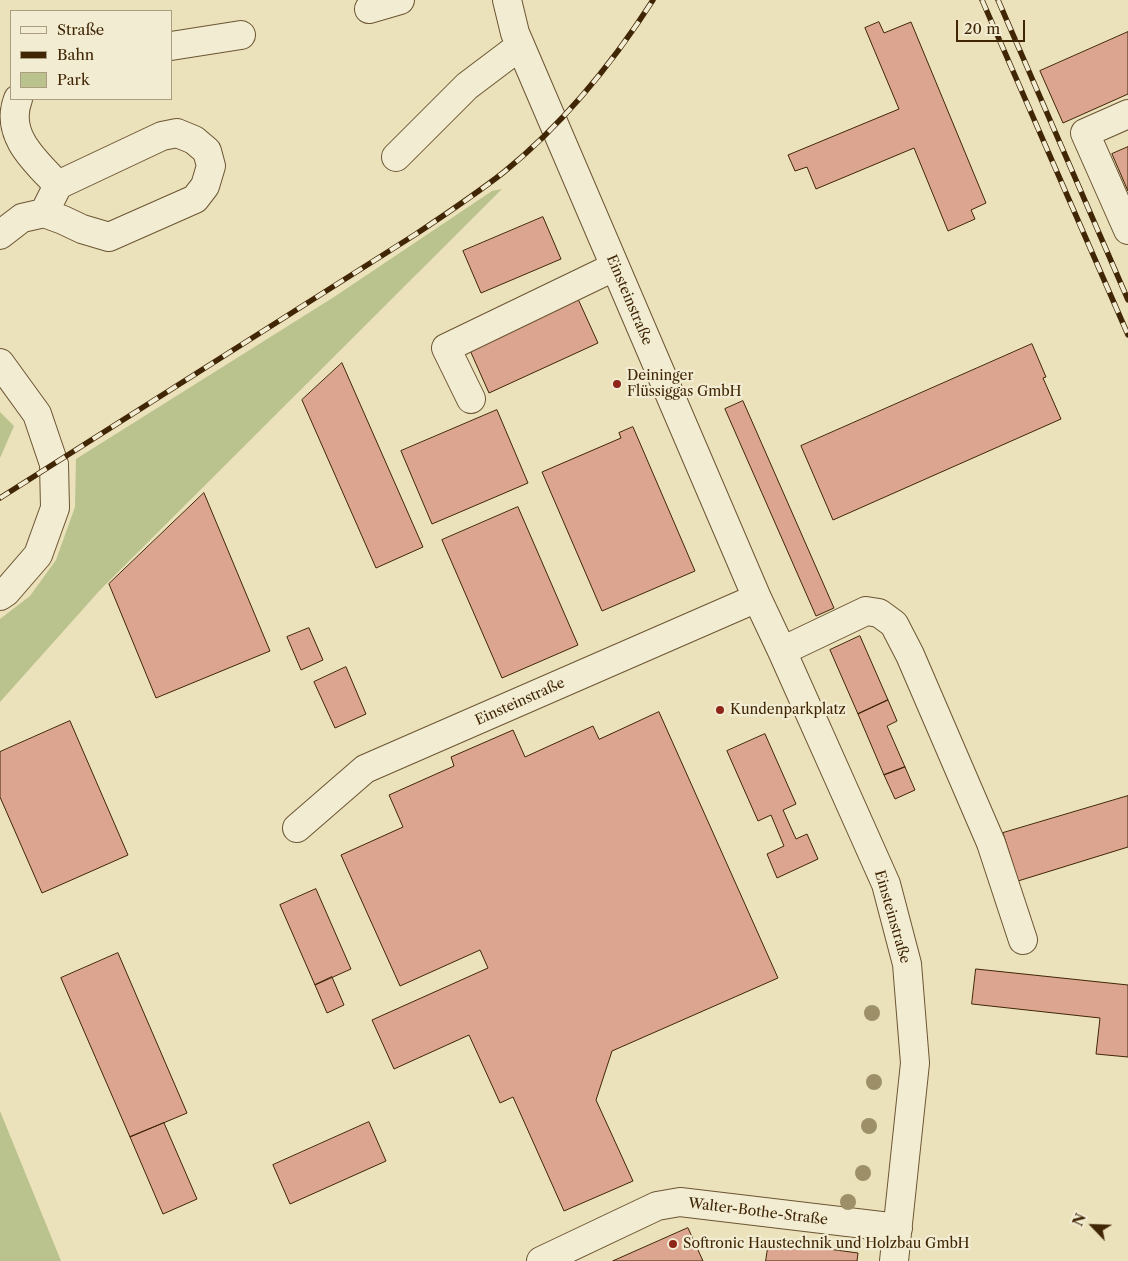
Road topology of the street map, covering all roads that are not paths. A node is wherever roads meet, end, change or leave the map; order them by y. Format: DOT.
graph roads {
  1 [pos="400,0"];
  2 [pos="507,0"];
  3 [pos="369,9"];
  4 [pos="241,34"];
  5 [pos="172,46"];
  6 [pos="520,46"];
  7 [pos="11,107"];
  8 [pos="1128,114"];
  9 [pos="396,157"];
  10 [pos="58,185"];
  11 [pos="44,214"];
  12 [pos="1128,230"];
  13 [pos="0,235"];
  14 [pos="614,267"];
  15 [pos="0,363"];
  16 [pos="471,399"];
  17 [pos="0,596"];
  18 [pos="757,598"];
  19 [pos="782,651"];
  20 [pos="297,828"];
  21 [pos="1023,940"];
  22 [pos="898,1228"];
  23 [pos="541,1261"];
  24 [pos="894,1261"];
  1 -- 3 [label="street"];
  2 -- 6 [label="street, Einsteinstraße"];
  4 -- 5 [label="street"];
  6 -- 9 [label="street"];
  6 -- 14 [label="street, Einsteinstraße"];
  7 -- 10 [label="street"];
  8 -- 12 [label="street"];
  10 -- 11 [label="street"];
  10 -- 11 [label="street"];
  11 -- 13 [label="street"];
  14 -- 16 [label="street"];
  14 -- 18 [label="street, Einsteinstraße"];
  15 -- 17 [label="street"];
  18 -- 19 [label="street, Einsteinstraße"];
  18 -- 20 [label="street, Einsteinstraße"];
  19 -- 21 [label="street"];
  19 -- 22 [label="street, Einsteinstraße"];
  22 -- 23 [label="street, Walter-Bothe-Straße"];
  22 -- 24 [label="street, Einsteinstraße"];
}
